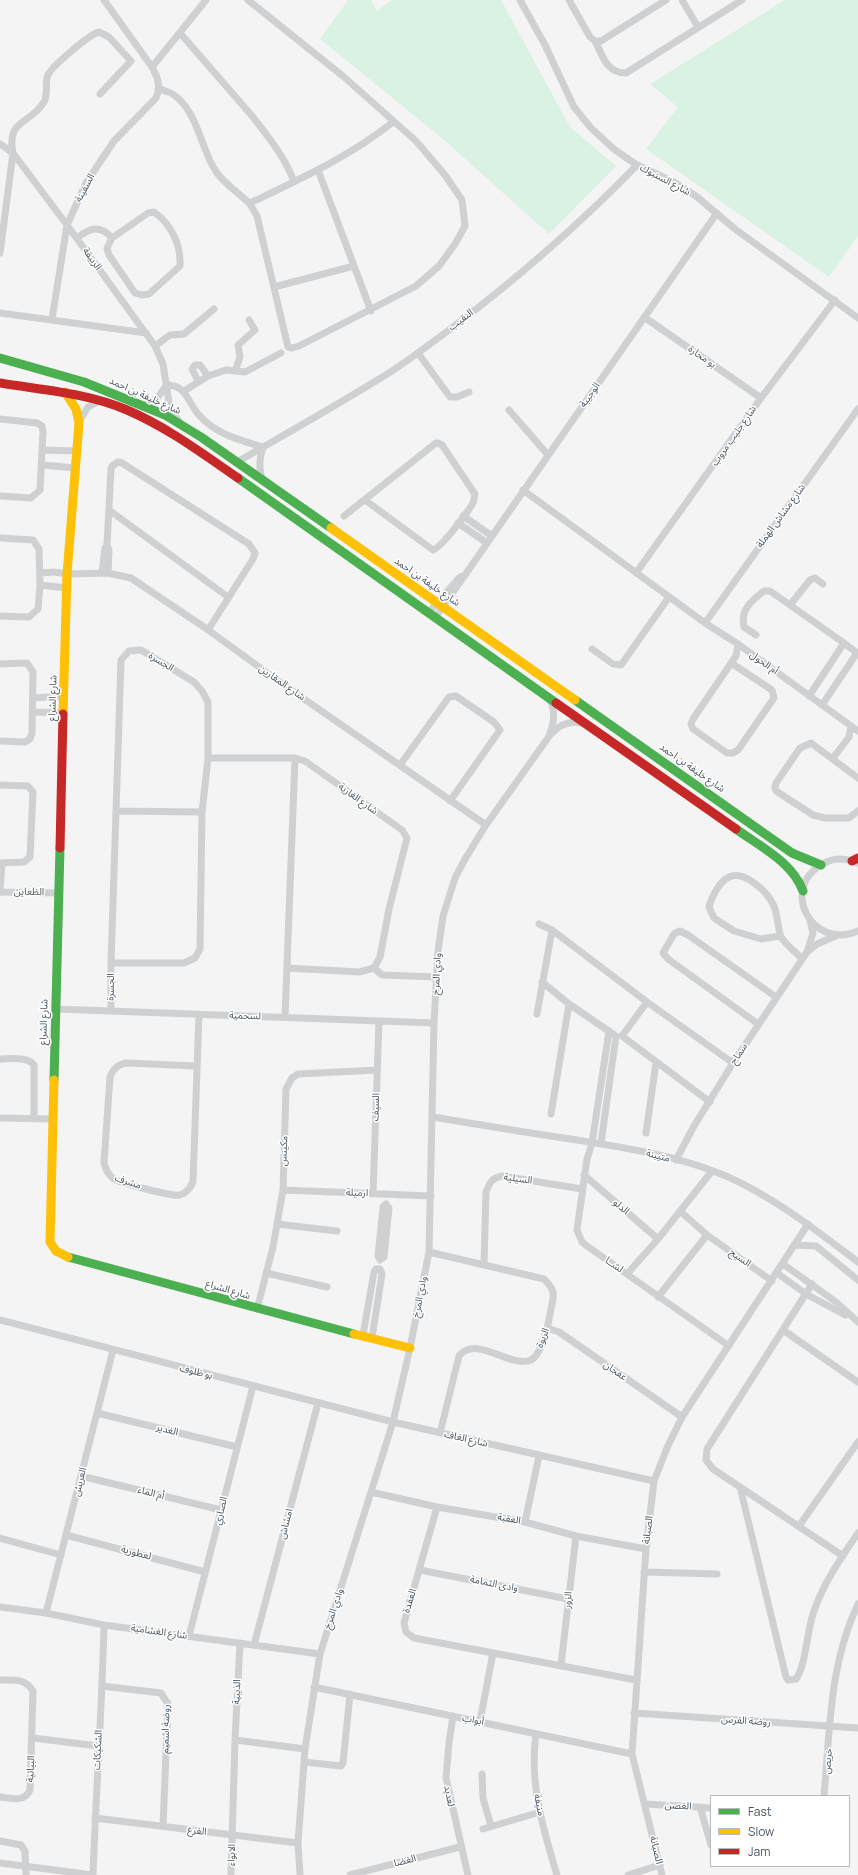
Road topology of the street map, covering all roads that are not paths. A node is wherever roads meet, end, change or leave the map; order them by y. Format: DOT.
graph roads {
  1 [pos="104,0"];
  2 [pos="206,0"];
  3 [pos="248,0"];
  4 [pos="520,0"];
  5 [pos="569,0"];
  6 [pos="666,0"];
  7 [pos="682,0"];
  8 [pos="742,0"];
  9 [pos="698,27"];
  10 [pos="180,33"];
  11 [pos="595,41"];
  12 [pos="152,67"];
  13 [pos="160,89"];
  14 [pos="100,94"];
  15 [pos="393,122"];
  16 [pos="0,144"];
  17 [pos="13,153"];
  18 [pos="637,165"];
  19 [pos="318,170"];
  20 [pos="294,182"];
  21 [pos="250,203"];
  22 [pos="717,213"];
  23 [pos="67,225"];
  24 [pos="77,238"];
  25 [pos="112,238"];
  26 [pos="0,253"];
  27 [pos="354,266"];
  28 [pos="274,287"];
  29 [pos="835,300"];
  30 [pos="214,309"];
  31 [pos="371,310"];
  32 [pos="0,313"];
  33 [pos="644,317"];
  34 [pos="858,318"];
  35 [pos="52,319"];
  36 [pos="249,320"];
  37 [pos="146,333"];
  38 [pos="155,346"];
  39 [pos="418,353"];
  40 [pos="282,354"];
  41 [pos="0,358"];
  42 [pos="0,363"];
  43 [pos="20,363"];
  44 [pos="235,371"];
  45 [pos="0,376"];
  46 [pos="208,376"];
  47 [pos="198,381"];
  48 [pos="0,382"];
  49 [pos="167,384"];
  50 [pos="20,386"];
  51 [pos="184,391"];
  52 [pos="65,392"];
  53 [pos="469,392"];
  54 [pos="761,398"];
  55 [pos="99,401"];
  56 [pos="143,406"];
  57 [pos="858,409"];
  58 [pos="509,410"];
  59 [pos="0,419"];
  60 [pos="79,423"];
  61 [pos="182,424"];
  62 [pos="263,447"];
  63 [pos="42,450"];
  64 [pos="76,451"];
  65 [pos="548,455"];
  66 [pos="237,462"];
  67 [pos="42,465"];
  68 [pos="75,468"];
  69 [pos="262,480"];
  70 [pos="523,490"];
  71 [pos="0,496"];
  72 [pos="365,500"];
  73 [pos="109,510"];
  74 [pos="344,516"];
  75 [pos="463,516"];
  76 [pos="458,523"];
  77 [pos="492,536"];
  78 [pos="0,538"];
  79 [pos="487,543"];
  80 [pos="40,572"];
  81 [pos="105,573"];
  82 [pos="67,574"];
  83 [pos="636,574"];
  84 [pos="823,584"];
  85 [pos="40,585"];
  86 [pos="67,588"];
  87 [pos="228,597"];
  88 [pos="669,597"];
  89 [pos="441,604"];
  90 [pos="790,605"];
  91 [pos="0,616"];
  92 [pos="431,616"];
  93 [pos="705,623"];
  94 [pos="206,629"];
  95 [pos="756,635"];
  96 [pos="844,643"];
  97 [pos="738,644"];
  98 [pos="592,649"];
  99 [pos="857,654"];
  100 [pos="731,663"];
  101 [pos="0,664"];
  102 [pos="64,696"];
  103 [pos="809,696"];
  104 [pos="549,697"];
  105 [pos="32,698"];
  106 [pos="822,705"];
  107 [pos="33,712"];
  108 [pos="64,713"];
  109 [pos="590,726"];
  110 [pos="851,726"];
  111 [pos="858,731"];
  112 [pos="550,735"];
  113 [pos="0,741"];
  114 [pos="208,758"];
  115 [pos="295,758"];
  116 [pos="833,758"];
  117 [pos="400,765"];
  118 [pos="858,778"];
  119 [pos="0,785"];
  120 [pos="450,801"];
  121 [pos="116,811"];
  122 [pos="858,811"];
  123 [pos="202,812"];
  124 [pos="486,825"];
  125 [pos="856,861"];
  126 [pos="1,863"];
  127 [pos="821,865"];
  128 [pos="803,891"];
  129 [pos="0,892"];
  130 [pos="59,892"];
  131 [pos="810,921"];
  132 [pos="539,924"];
  133 [pos="552,930"];
  134 [pos="858,931"];
  135 [pos="838,935"];
  136 [pos="780,936"];
  137 [pos="807,952"];
  138 [pos="802,959"];
  139 [pos="111,963"];
  140 [pos="287,968"];
  141 [pos="374,968"];
  142 [pos="437,977"];
  143 [pos="542,982"];
  144 [pos="776,997"];
  145 [pos="647,1002"];
  146 [pos="569,1004"];
  147 [pos="56,1009"];
  148 [pos="111,1011"];
  149 [pos="199,1014"];
  150 [pos="537,1014"];
  151 [pos="285,1017"];
  152 [pos="379,1021"];
  153 [pos="434,1023"];
  154 [pos="758,1024"];
  155 [pos="609,1031"];
  156 [pos="619,1036"];
  157 [pos="0,1059"];
  158 [pos="656,1063"];
  159 [pos="733,1063"];
  160 [pos="196,1066"];
  161 [pos="378,1070"];
  162 [pos="710,1102"];
  163 [pos="551,1114"];
  164 [pos="0,1118"];
  165 [pos="433,1118"];
  166 [pos="34,1119"];
  167 [pos="53,1119"];
  168 [pos="646,1133"];
  169 [pos="592,1143"];
  170 [pos="601,1143"];
  171 [pos="676,1160"];
  172 [pos="712,1171"];
  173 [pos="584,1175"];
  174 [pos="582,1189"];
  175 [pos="283,1190"];
  176 [pos="374,1194"];
  177 [pos="386,1194"];
  178 [pos="430,1196"];
  179 [pos="680,1211"];
  180 [pos="277,1224"];
  181 [pos="808,1224"];
  182 [pos="337,1231"];
  183 [pos="707,1235"];
  184 [pos="658,1239"];
  185 [pos="383,1242"];
  186 [pos="794,1245"];
  187 [pos="429,1252"];
  188 [pos="858,1262"];
  189 [pos="484,1264"];
  190 [pos="783,1264"];
  191 [pos="777,1273"];
  192 [pos="266,1274"];
  193 [pos="627,1274"];
  194 [pos="858,1280"];
  195 [pos="772,1281"];
  196 [pos="812,1284"];
  197 [pos="327,1287"];
  198 [pos="371,1288"];
  199 [pos="380,1290"];
  200 [pos="806,1294"];
  201 [pos="658,1297"];
  202 [pos="367,1309"];
  203 [pos="257,1310"];
  204 [pos="376,1311"];
  205 [pos="0,1320"];
  206 [pos="858,1322"];
  207 [pos="547,1328"];
  208 [pos="784,1330"];
  209 [pos="367,1336"];
  210 [pos="729,1346"];
  211 [pos="410,1348"];
  212 [pos="113,1350"];
  213 [pos="858,1382"];
  214 [pos="252,1386"];
  215 [pos="318,1403"];
  216 [pos="97,1412"];
  217 [pos="682,1418"];
  218 [pos="393,1422"];
  219 [pos="440,1434"];
  220 [pos="858,1442"];
  221 [pos="237,1447"];
  222 [pos="539,1456"];
  223 [pos="81,1476"];
  224 [pos="654,1481"];
  225 [pos="740,1487"];
  226 [pos="371,1492"];
  227 [pos="437,1507"];
  228 [pos="221,1510"];
  229 [pos="525,1522"];
  230 [pos="799,1526"];
  231 [pos="858,1533"];
  232 [pos="66,1535"];
  233 [pos="576,1536"];
  234 [pos="0,1538"];
  235 [pos="646,1549"];
  236 [pos="61,1555"];
  237 [pos="843,1556"];
  238 [pos="420,1570"];
  239 [pos="205,1572"];
  240 [pos="644,1572"];
  241 [pos="717,1574"];
  242 [pos="568,1599"];
  243 [pos="858,1604"];
  244 [pos="0,1607"];
  245 [pos="46,1613"];
  246 [pos="104,1625"];
  247 [pos="189,1636"];
  248 [pos="240,1643"];
  249 [pos="254,1645"];
  250 [pos="493,1653"];
  251 [pos="320,1654"];
  252 [pos="561,1665"];
  253 [pos="0,1680"];
  254 [pos="636,1680"];
  255 [pos="102,1686"];
  256 [pos="314,1686"];
  257 [pos="350,1694"];
  258 [pos="634,1713"];
  259 [pos="453,1716"];
  260 [pos="480,1721"];
  261 [pos="831,1726"];
  262 [pos="858,1728"];
  263 [pos="536,1734"];
  264 [pos="33,1738"];
  265 [pos="235,1740"];
  266 [pos="98,1746"];
  267 [pos="305,1749"];
  268 [pos="632,1754"];
  269 [pos="304,1762"];
  270 [pos="482,1774"];
  271 [pos="824,1795"];
  272 [pos="0,1797"];
  273 [pos="646,1804"];
  274 [pos="700,1807"];
  275 [pos="710,1808"];
  276 [pos="540,1812"];
  277 [pos="95,1818"];
  278 [pos="163,1826"];
  279 [pos="491,1826"];
  280 [pos="483,1828"];
  281 [pos="232,1835"];
  282 [pos="0,1841"];
  283 [pos="710,1842"];
  284 [pos="298,1844"];
  285 [pos="460,1847"];
  286 [pos="0,1863"];
  287 [pos="26,1866"];
  288 [pos="660,1866"];
  289 [pos="26,1875"];
  290 [pos="93,1875"];
  291 [pos="231,1875"];
  292 [pos="300,1875"];
  293 [pos="350,1875"];
  294 [pos="468,1875"];
  295 [pos="557,1875"];
  296 [pos="628,1875"];
  297 [pos="662,1875"];
  1 -- 12 [label="street"];
  2 -- 10 [label="street"];
  3 -- 15 [label="street"];
  4 -- 18 [label="street, شارع السنبوك"];
  5 -- 11 [label="street"];
  6 -- 11 [label="street"];
  7 -- 9 [label="street"];
  8 -- 9 [label="street"];
  9 -- 11 [label="street"];
  10 -- 12 [label="street"];
  10 -- 20 [label="street"];
  12 -- 13 [label="street"];
  13 -- 21 [label="street"];
  13 -- 23 [label="street, السفينة"];
  14 -- 17 [label="street"];
  15 -- 19 [label="street"];
  15 -- 31 [label="street"];
  16 -- 17 [label="street, الربيقة"];
  17 -- 23 [label="street, الربيقة"];
  17 -- 26 [label="street"];
  18 -- 22 [label="street, شارع السنبوك"];
  18 -- 39 [label="street, النقيب"];
  19 -- 20 [label="street"];
  19 -- 27 [label="street"];
  20 -- 21 [label="street"];
  21 -- 28 [label="street"];
  22 -- 29 [label="street, شارع السنبوك"];
  22 -- 33 [label="street, الوجيبة"];
  23 -- 24 [label="street, الربيقة"];
  23 -- 35 [label="street, السفينة"];
  24 -- 25 [label="street"];
  24 -- 37 [label="street, الربيقة"];
  25 -- 25 [label="street"];
  27 -- 28 [label="street"];
  27 -- 31 [label="street"];
  28 -- 31 [label="street"];
  29 -- 34 [label="street, شارع السنبوك"];
  29 -- 54 [label="street, شارع جليب مروب"];
  30 -- 38 [label="street"];
  32 -- 35 [label="street"];
  33 -- 54 [label="street, بو محارة"];
  33 -- 65 [label="street, الوجيبة"];
  35 -- 37 [label="street"];
  36 -- 44 [label="street"];
  37 -- 38 [label="street, الربيقة"];
  38 -- 49 [label="street, الربيقة"];
  39 -- 53 [label="street"];
  39 -- 62 [label="street, النقيب"];
  40 -- 44 [label="street"];
  41 -- 43 [label="street, شارع خليفة بن احمد"];
  42 -- 43 [label="street"];
  43 -- 56 [label="street, شارع خليفة بن احمد"];
  44 -- 46 [label="street"];
  45 -- 50 [label="street"];
  46 -- 47 [label="street"];
  46 -- 47 [label="street"];
  47 -- 51 [label="street"];
  48 -- 50 [label="street, شارع خليفة بن احمد"];
  49 -- 51 [label="street"];
  49 -- 56 [label="street"];
  49 -- 61 [label="street, الربيقة"];
  50 -- 52 [label="street, شارع خليفة بن احمد"];
  51 -- 62 [label="street"];
  52 -- 55 [label="street, شارع خليفة بن احمد"];
  52 -- 60 [label="street, شارع الشراع"];
  54 -- 83 [label="street, شارع جليب مروب"];
  55 -- 60 [label="street, شارع الشراع"];
  55 -- 92 [label="street, شارع خليفة بن احمد"];
  56 -- 61 [label="street, شارع خليفة بن احمد"];
  57 -- 93 [label="street, شارع مشاش الهملة"];
  58 -- 65 [label="street"];
  59 -- 63 [label="street"];
  60 -- 64 [label="street, شارع الشراع"];
  61 -- 66 [label="street, شارع خليفة بن احمد"];
  62 -- 66 [label="street, النقيب"];
  62 -- 69 [label="street"];
  63 -- 64 [label="street"];
  63 -- 67 [label="street"];
  64 -- 68 [label="street, شارع الشراع"];
  65 -- 70 [label="street, الوجيبة"];
  66 -- 69 [label="street, شارع خليفة بن احمد"];
  67 -- 68 [label="street"];
  67 -- 71 [label="street"];
  68 -- 82 [label="street, شارع الشراع"];
  69 -- 89 [label="street, شارع خليفة بن احمد"];
  70 -- 77 [label="street, الوجيبة"];
  70 -- 83 [label="street, أم الحول"];
  72 -- 74 [label="street"];
  72 -- 75 [label="street"];
  72 -- 76 [label="street"];
  73 -- 81 [label="street"];
  73 -- 87 [label="street"];
  73 -- 87 [label="street"];
  75 -- 76 [label="street"];
  75 -- 77 [label="street"];
  76 -- 79 [label="street"];
  77 -- 79 [label="street, الوجيبة"];
  78 -- 80 [label="street"];
  79 -- 89 [label="street, الوجيبة"];
  80 -- 82 [label="street, شارع المقارين"];
  80 -- 85 [label="street"];
  81 -- 82 [label="street, شارع المقارين"];
  81 -- 94 [label="street, شارع المقارين"];
  82 -- 86 [label="street, شارع الشراع"];
  83 -- 88 [label="street, أم الحول"];
  84 -- 90 [label="street"];
  85 -- 86 [label="street"];
  85 -- 91 [label="street"];
  86 -- 102 [label="street, شارع الشراع"];
  87 -- 94 [label="street"];
  88 -- 93 [label="street, أم الحول"];
  88 -- 98 [label="street"];
  89 -- 92 [label="street, الوجيبة"];
  89 -- 127 [label="street, شارع خليفة بن احمد"];
  90 -- 95 [label="street"];
  90 -- 96 [label="street"];
  92 -- 104 [label="street, شارع خليفة بن احمد"];
  93 -- 97 [label="street, أم الحول"];
  94 -- 117 [label="street, شارع المقارين"];
  96 -- 99 [label="street"];
  96 -- 103 [label="street"];
  97 -- 100 [label="street"];
  97 -- 103 [label="street, أم الحول"];
  99 -- 106 [label="street"];
  100 -- 100 [label="street"];
  101 -- 105 [label="street"];
  102 -- 105 [label="street"];
  102 -- 108 [label="street, شارع الشراع"];
  103 -- 106 [label="street, أم الحول"];
  104 -- 109 [label="street, شارع خليفة بن احمد"];
  104 -- 112 [label="street, وادي المرخ"];
  105 -- 107 [label="street"];
  106 -- 110 [label="street, أم الحول"];
  107 -- 108 [label="street"];
  107 -- 113 [label="street"];
  108 -- 130 [label="street, شارع الشراع"];
  109 -- 112 [label="street, وادي المرخ"];
  109 -- 128 [label="street, شارع خليفة بن احمد"];
  110 -- 111 [label="street, أم الحول"];
  110 -- 116 [label="street"];
  112 -- 124 [label="street, وادي المرخ"];
  114 -- 115 [label="street"];
  114 -- 121 [label="street, الجسرة"];
  114 -- 123 [label="street, الجسرة"];
  115 -- 140 [label="street"];
  115 -- 141 [label="street, شارع الغارية"];
  116 -- 118 [label="street"];
  116 -- 122 [label="street"];
  117 -- 120 [label="street, شارع المقارين"];
  117 -- 120 [label="street"];
  119 -- 126 [label="street"];
  120 -- 124 [label="street, شارع المقارين"];
  121 -- 123 [label="street"];
  121 -- 139 [label="street, الجسرة"];
  123 -- 139 [label="street, الجسرة"];
  124 -- 142 [label="street, وادي المرخ"];
  125 -- 127 [label="street"];
  126 -- 129 [label="street"];
  127 -- 128 [label="street"];
  128 -- 131 [label="street"];
  129 -- 130 [label="street, الظعاين"];
  130 -- 147 [label="street, شارع الشراع"];
  131 -- 135 [label="street"];
  131 -- 137 [label="street, سماح"];
  132 -- 133 [label="street"];
  133 -- 143 [label="street"];
  133 -- 145 [label="street"];
  134 -- 135 [label="street, سماح"];
  135 -- 137 [label="street, سماح"];
  136 -- 136 [label="street"];
  136 -- 138 [label="street"];
  137 -- 138 [label="street, سماح"];
  138 -- 144 [label="street, سماح"];
  139 -- 148 [label="street, الجسرة"];
  140 -- 141 [label="street"];
  140 -- 151 [label="street"];
  141 -- 142 [label="street"];
  142 -- 153 [label="street, وادي المرخ"];
  143 -- 146 [label="street"];
  143 -- 150 [label="street"];
  144 -- 154 [label="street, سماح"];
  144 -- 154 [label="street"];
  145 -- 156 [label="street"];
  145 -- 159 [label="street"];
  146 -- 155 [label="street"];
  146 -- 163 [label="street"];
  147 -- 148 [label="street, لسحمية"];
  147 -- 167 [label="street, شارع الشراع"];
  148 -- 149 [label="street, لسحمية"];
  149 -- 151 [label="street, لسحمية"];
  149 -- 160 [label="street, مشرف"];
  151 -- 152 [label="street, لسحمية"];
  152 -- 153 [label="street, لسحمية"];
  152 -- 161 [label="street, السيف"];
  153 -- 165 [label="street, وادي المرخ"];
  154 -- 159 [label="street, سماح"];
  155 -- 156 [label="street"];
  155 -- 169 [label="street, لشــا"];
  156 -- 158 [label="street"];
  156 -- 170 [label="street"];
  157 -- 166 [label="street"];
  158 -- 162 [label="street"];
  158 -- 168 [label="street"];
  159 -- 162 [label="street, سماح"];
  160 -- 160 [label="street, مشرف"];
  161 -- 175 [label="street, مكينس"];
  161 -- 176 [label="street, السيف"];
  162 -- 171 [label="street, سماح"];
  164 -- 166 [label="street"];
  165 -- 169 [label="street, متيبنة"];
  165 -- 178 [label="street, وادي المرخ"];
  166 -- 167 [label="street"];
  167 -- 203 [label="street, شارع الشراع"];
  169 -- 170 [label="street, متيبنة"];
  169 -- 173 [label="street, لشــا"];
  170 -- 171 [label="street, متيبنة"];
  171 -- 172 [label="street, متيبنة"];
  172 -- 179 [label="street"];
  172 -- 181 [label="street, متيبنة"];
  173 -- 174 [label="street, لشــا"];
  173 -- 184 [label="street, الدلو"];
  174 -- 189 [label="street, السيلية"];
  174 -- 193 [label="street, لشــا"];
  175 -- 176 [label="street, ارميلة"];
  175 -- 180 [label="street, مكينس"];
  176 -- 177 [label="street, ارميلة"];
  177 -- 178 [label="street, ارميلة"];
  177 -- 185 [label="street"];
  178 -- 187 [label="street, وادي المرخ"];
  179 -- 183 [label="street, السيج"];
  179 -- 184 [label="street"];
  180 -- 182 [label="street"];
  180 -- 192 [label="street, مكينس"];
  181 -- 186 [label="street, الصبانة"];
  181 -- 188 [label="street, متيبنة"];
  183 -- 195 [label="street, السيج"];
  183 -- 201 [label="street"];
  184 -- 193 [label="street"];
  186 -- 190 [label="street, الصبانة"];
  186 -- 194 [label="street"];
  187 -- 189 [label="street, الربوة"];
  187 -- 211 [label="street, وادي المرخ"];
  189 -- 207 [label="street, الربوة"];
  190 -- 191 [label="street, الصبانة"];
  190 -- 196 [label="street"];
  191 -- 195 [label="street, الصبانة"];
  191 -- 200 [label="street"];
  192 -- 197 [label="street"];
  192 -- 203 [label="street, مكينس"];
  193 -- 201 [label="street, لشــا"];
  195 -- 210 [label="street, الصبانة"];
  196 -- 200 [label="street"];
  196 -- 206 [label="street"];
  198 -- 199 [label="street"];
  198 -- 199 [label="street"];
  198 -- 202 [label="street"];
  199 -- 204 [label="street"];
  200 -- 206 [label="street"];
  200 -- 208 [label="street"];
  201 -- 210 [label="street, لشــا"];
  202 -- 204 [label="street"];
  202 -- 209 [label="street"];
  203 -- 209 [label="street, شارع الشراع"];
  204 -- 209 [label="street"];
  205 -- 212 [label="street, بو ظلوف"];
  207 -- 217 [label="street, عفجان"];
  207 -- 219 [label="street, الربوة"];
  208 -- 213 [label="street"];
  208 -- 225 [label="street"];
  209 -- 211 [label="street, شارع الشراع"];
  210 -- 217 [label="street, الصبانة"];
  211 -- 218 [label="street, وادي المرخ"];
  212 -- 214 [label="street, بو ظلوف"];
  212 -- 216 [label="street, العريش"];
  214 -- 215 [label="street, بو ظلوف"];
  214 -- 221 [label="street, الصاري"];
  215 -- 218 [label="street, بو ظلوف"];
  215 -- 249 [label="street, امشاش"];
  216 -- 221 [label="street, الغدير"];
  216 -- 223 [label="street, العريش"];
  217 -- 224 [label="street, الصبانة"];
  218 -- 219 [label="street, شارع الغاف"];
  218 -- 226 [label="street, وادي المرخ"];
  219 -- 222 [label="street, شارع الغاف"];
  220 -- 230 [label="street"];
  221 -- 228 [label="street, الصاري"];
  222 -- 224 [label="street, شارع الغاف"];
  222 -- 229 [label="street"];
  223 -- 228 [label="street, أم الماء"];
  223 -- 232 [label="street, العريش"];
  224 -- 235 [label="street, الصبانة"];
  225 -- 230 [label="street"];
  225 -- 237 [label="street"];
  226 -- 227 [label="street, العقبة"];
  226 -- 251 [label="street, وادي المرخ"];
  227 -- 229 [label="street, العقبة"];
  227 -- 238 [label="street, العقدة"];
  228 -- 239 [label="street, الصاري"];
  229 -- 233 [label="street, العقبة"];
  230 -- 237 [label="street"];
  231 -- 237 [label="street"];
  232 -- 236 [label="street, العريش"];
  232 -- 239 [label="street, لعطورية"];
  233 -- 235 [label="street, العقبة"];
  233 -- 242 [label="street, الزور"];
  234 -- 236 [label="street"];
  235 -- 240 [label="street, الصبانة"];
  236 -- 245 [label="street, العريش"];
  238 -- 242 [label="street, وادى الثمامة"];
  238 -- 250 [label="street, العقدة"];
  239 -- 247 [label="street, الصاري"];
  240 -- 241 [label="street"];
  240 -- 254 [label="street, الصبانة"];
  242 -- 252 [label="street, الزور"];
  243 -- 261 [label="street, خريص"];
  244 -- 245 [label="street, شارع الغشامية"];
  245 -- 246 [label="street, شارع الغشامية"];
  246 -- 247 [label="street, شارع الغشامية"];
  246 -- 255 [label="street, الشكيكات"];
  247 -- 248 [label="street, شارع الغشامية"];
  248 -- 249 [label="street, شارع الغشامية"];
  248 -- 265 [label="street, الذيبية"];
  249 -- 251 [label="street, شارع الغشامية"];
  250 -- 252 [label="street, العقدة"];
  250 -- 260 [label="street"];
  251 -- 256 [label="street, وادي المرخ"];
  252 -- 254 [label="street, العقدة"];
  253 -- 264 [label="street, البياتية"];
  254 -- 258 [label="street, الصبانة"];
  255 -- 266 [label="street, الشكيكات"];
  255 -- 278 [label="street, روضة اشميم"];
  256 -- 257 [label="street, أبواب"];
  256 -- 267 [label="street, وادي المرخ"];
  257 -- 259 [label="street, أبواب"];
  257 -- 269 [label="street"];
  258 -- 261 [label="street, روضة الفرس"];
  258 -- 268 [label="street, الصبانة"];
  259 -- 260 [label="street, أبواب"];
  259 -- 285 [label="street, لعديد"];
  260 -- 263 [label="street, أبواب"];
  261 -- 262 [label="street, روضة الفرس"];
  261 -- 271 [label="street, خريص"];
  263 -- 268 [label="street, أبواب"];
  263 -- 276 [label="street, منيفة"];
  264 -- 266 [label="street"];
  264 -- 272 [label="street, البياتية"];
  265 -- 267 [label="street"];
  265 -- 281 [label="street, الذيبية"];
  266 -- 277 [label="street, الشكيكات"];
  267 -- 269 [label="street, وادي المرخ"];
  268 -- 273 [label="street, الصبانة"];
  269 -- 284 [label="street, وادي المرخ"];
  270 -- 279 [label="street"];
  273 -- 274 [label="street, الغصن"];
  273 -- 288 [label="street, الصبانة"];
  274 -- 275 [label="street, الغصن"];
  274 -- 283 [label="street"];
  276 -- 279 [label="street"];
  276 -- 295 [label="street, منيفة"];
  277 -- 278 [label="street, الفرع"];
  277 -- 290 [label="street, الشكيكات"];
  278 -- 281 [label="street, الفرع"];
  279 -- 280 [label="street"];
  281 -- 284 [label="street, الفرع"];
  281 -- 291 [label="street, الابواء"];
  282 -- 287 [label="street"];
  284 -- 292 [label="street, وادي المرخ"];
  285 -- 293 [label="street, الغضا"];
  285 -- 294 [label="street, لعديد"];
  286 -- 287 [label="street"];
  287 -- 289 [label="street"];
  287 -- 290 [label="street"];
  288 -- 296 [label="street"];
  288 -- 297 [label="street, الصبانة"];
}
